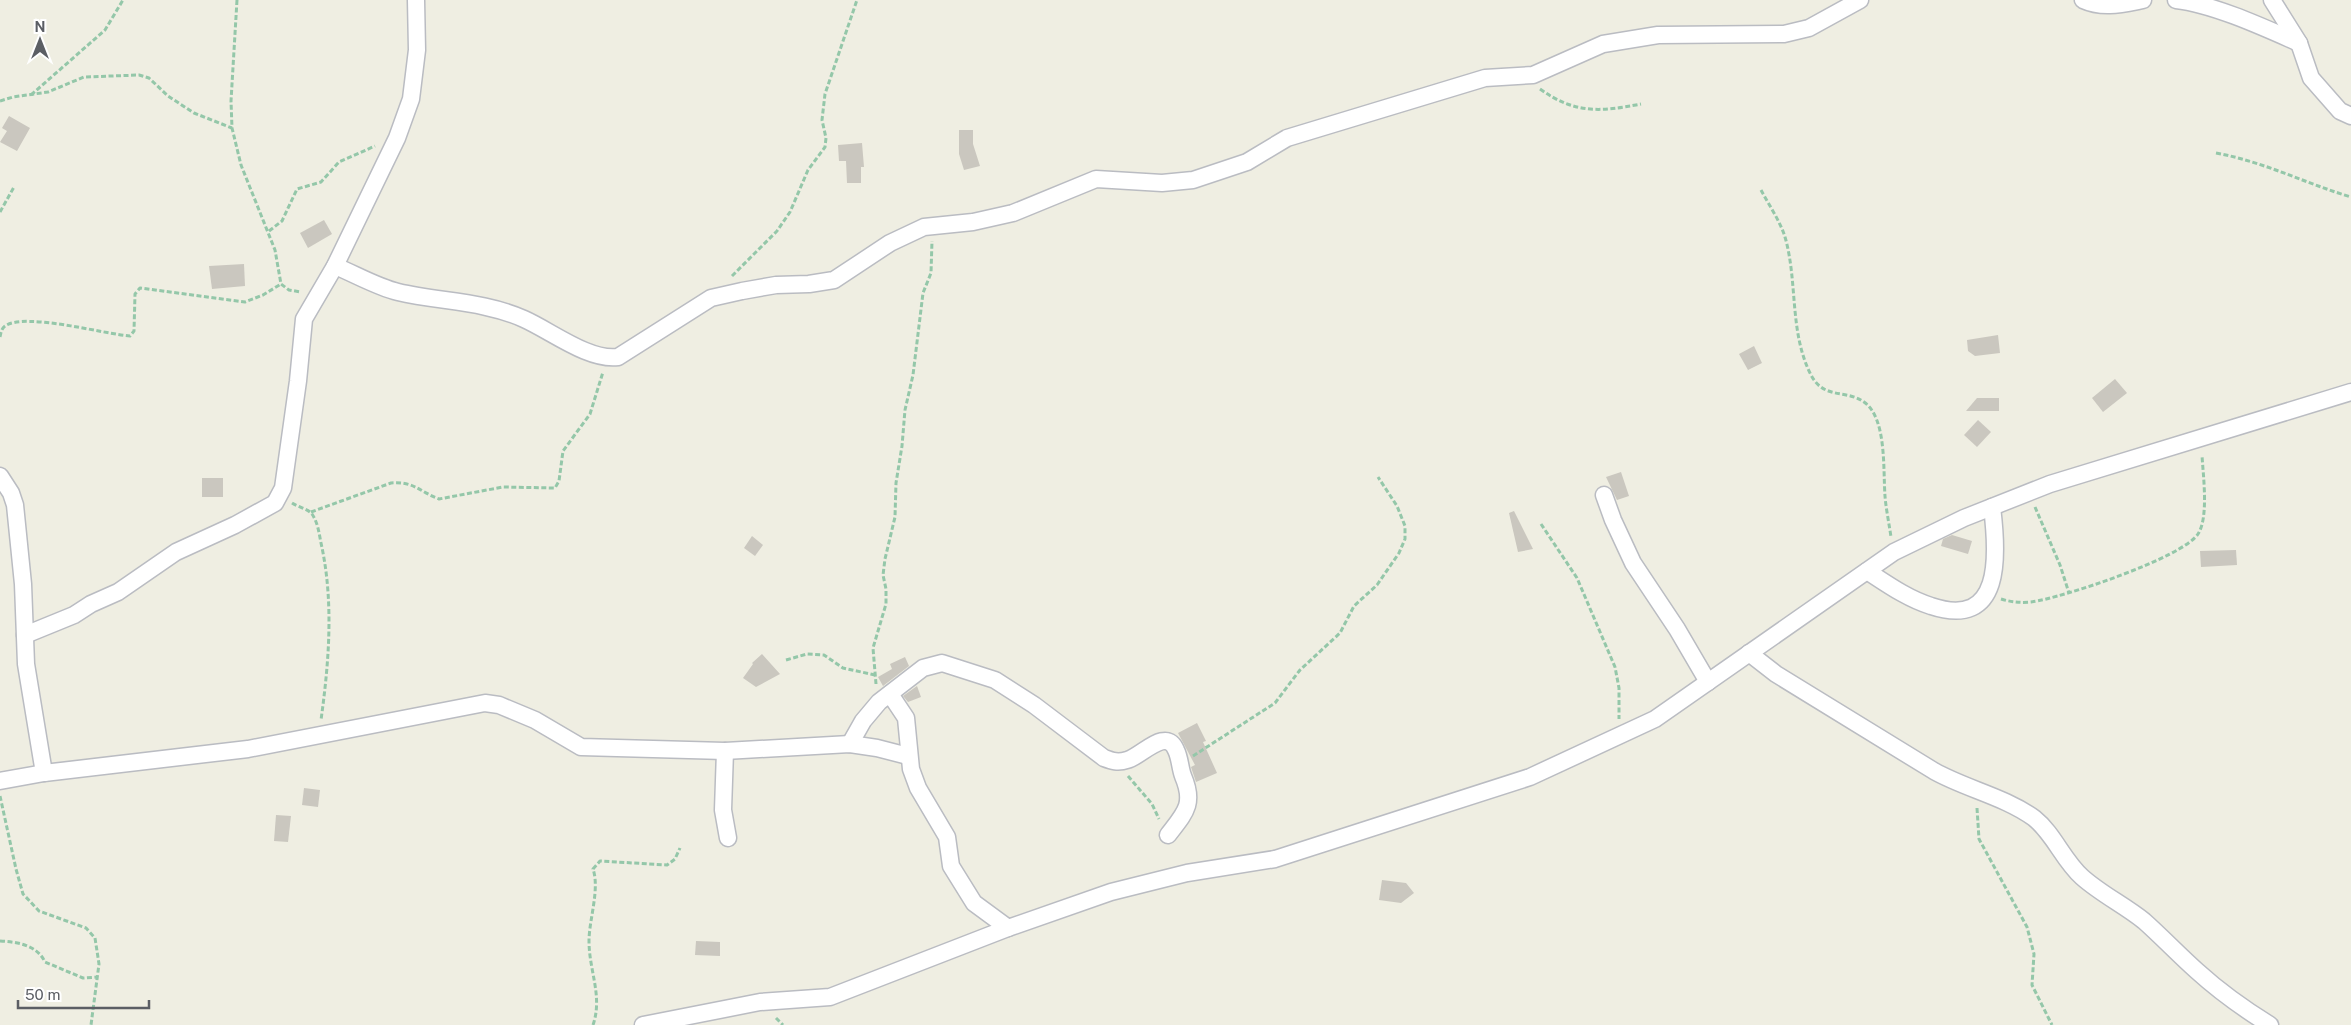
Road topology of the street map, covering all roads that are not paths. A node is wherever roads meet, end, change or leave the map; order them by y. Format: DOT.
graph roads {
  1 [pos="416,0"];
  2 [pos="1860,0"];
  3 [pos="2083,0"];
  4 [pos="2143,0"];
  5 [pos="2176,0"];
  6 [pos="2272,0"];
  7 [pos="2299,43"];
  8 [pos="2351,116"];
  9 [pos="335,266"];
  10 [pos="2351,392"];
  11 [pos="0,476"];
  12 [pos="1604,494"];
  13 [pos="1992,507"];
  14 [pos="1867,571"];
  15 [pos="25,635"];
  16 [pos="1749,653"];
  17 [pos="1708,682"];
  18 [pos="885,698"];
  19 [pos="850,744"];
  20 [pos="726,751"];
  21 [pos="908,756"];
  22 [pos="44,773"];
  23 [pos="0,781"];
  24 [pos="1168,834"];
  25 [pos="728,838"];
  26 [pos="1008,928"];
  27 [pos="643,1025"];
  28 [pos="2270,1025"];
  1 -- 9 [label="street"];
  2 -- 9 [label="street"];
  3 -- 4 [label="street"];
  5 -- 7 [label="street"];
  6 -- 7 [label="street"];
  7 -- 8 [label="street"];
  9 -- 15 [label="street"];
  10 -- 13 [label="street"];
  11 -- 15 [label="street"];
  12 -- 17 [label="street"];
  13 -- 14 [label="street"];
  13 -- 14 [label="street"];
  14 -- 16 [label="street"];
  15 -- 22 [label="street"];
  16 -- 17 [label="street"];
  16 -- 28 [label="street"];
  17 -- 26 [label="street"];
  18 -- 19 [label="street"];
  18 -- 21 [label="street"];
  18 -- 24 [label="street"];
  19 -- 20 [label="street"];
  19 -- 21 [label="street"];
  20 -- 22 [label="street"];
  20 -- 25 [label="street"];
  21 -- 26 [label="street"];
  22 -- 23 [label="street"];
  26 -- 27 [label="street"];
}
